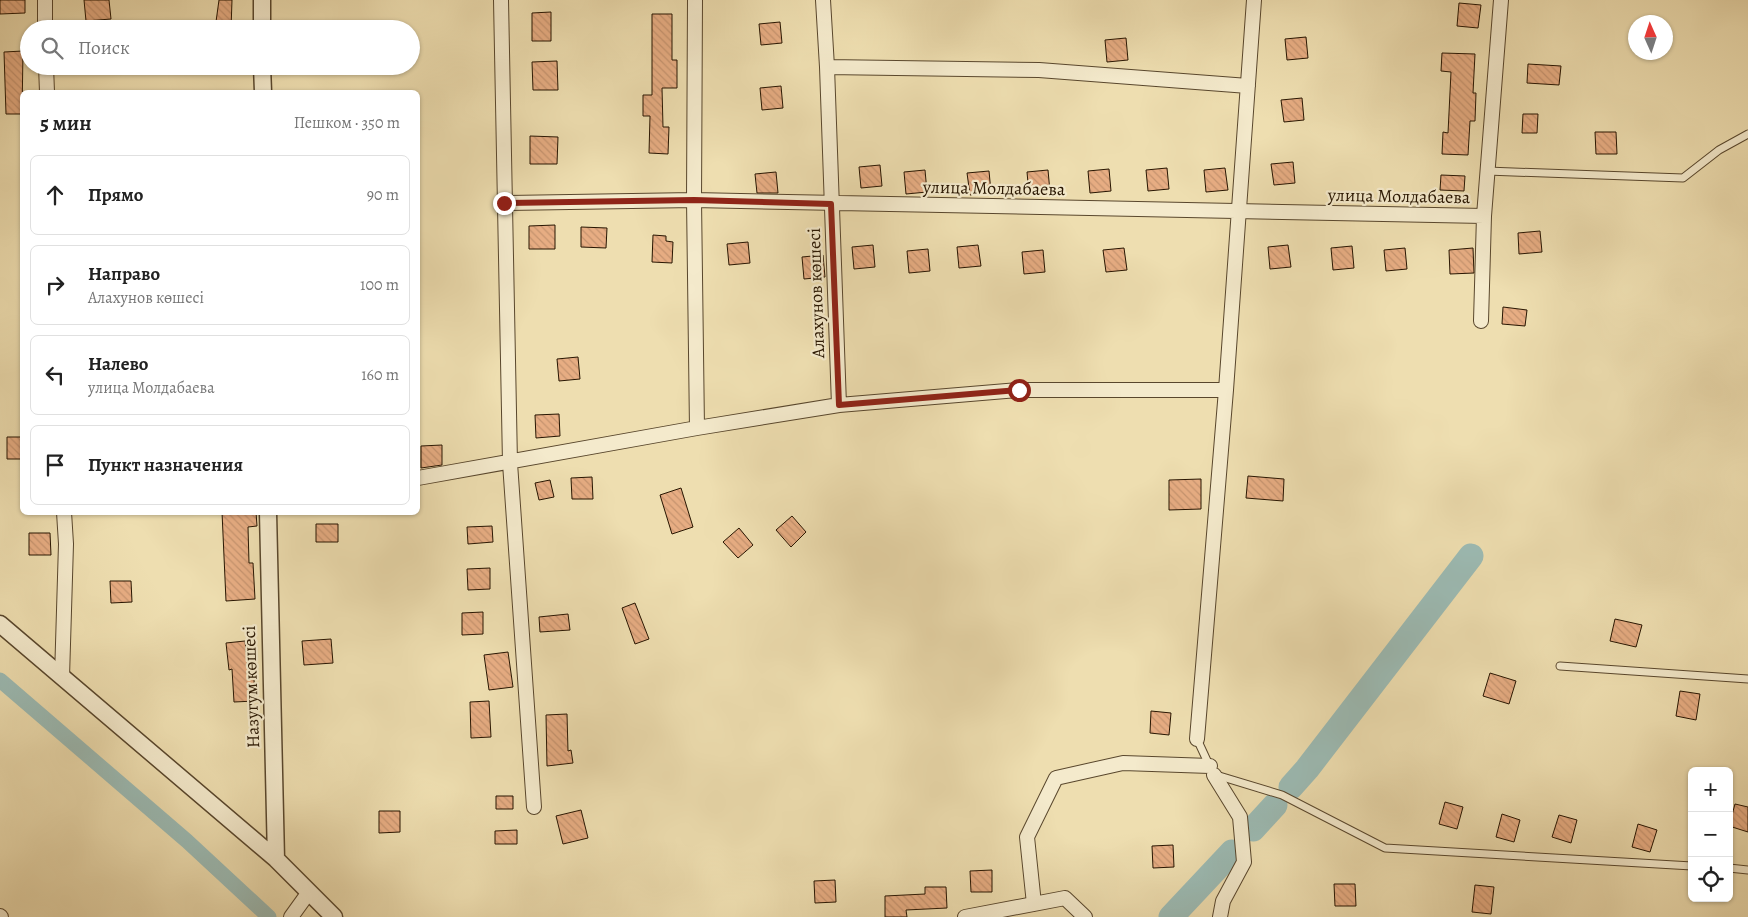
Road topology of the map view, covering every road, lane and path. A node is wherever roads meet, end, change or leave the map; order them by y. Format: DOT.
graph roads {
  1 [pos="45,0"];
  2 [pos="262,0"];
  3 [pos="501,0"];
  4 [pos="695,0"];
  5 [pos="822,0"];
  6 [pos="1254,0"];
  7 [pos="1501,0"];
  8 [pos="45,20"];
  9 [pos="262,20"];
  10 [pos="827,67"];
  11 [pos="46,75"];
  12 [pos="262,75"];
  13 [pos="1248,86"];
  14 [pos="47,90"];
  15 [pos="263,90"];
  16 [pos="1748,134"];
  17 [pos="1487,171"];
  18 [pos="694,200"];
  19 [pos="504,203"];
  20 [pos="831,204"];
  21 [pos="1239,211"];
  22 [pos="1484,216"];
  23 [pos="1482,322"];
  24 [pos="1226,390"];
  25 [pos="839,405"];
  26 [pos="697,428"];
  27 [pos="510,463"];
  28 [pos="420,478"];
  29 [pos="64,515"];
  30 [pos="268,515"];
  31 [pos="0,624"];
  32 [pos="1560,666"];
  33 [pos="62,677"];
  34 [pos="1748,679"];
  35 [pos="1197,739"];
  36 [pos="1212,770"];
  37 [pos="534,808"];
  38 [pos="276,859"];
  39 [pos="1688,866"];
  40 [pos="1733,868"];
  41 [pos="1748,870"];
  42 [pos="309,892"];
  43 [pos="1034,904"];
  44 [pos="291,917"];
  45 [pos="334,917"];
  46 [pos="964,917"];
  47 [pos="1085,917"];
  48 [pos="1220,917"];
  1 -- 8 [label="street"];
  2 -- 9 [label="street"];
  3 -- 19 [label="street"];
  4 -- 18 [label="street"];
  5 -- 10 [label="street, Алахунов көшесі"];
  6 -- 13 [label="street"];
  7 -- 17 [label="street"];
  10 -- 13 [label="street"];
  10 -- 20 [label="street, Алахунов көшесі"];
  11 -- 14 [label="street"];
  12 -- 15 [label="street"];
  13 -- 21 [label="street"];
  16 -- 17 [label="lane"];
  17 -- 22 [label="street"];
  18 -- 19 [label="street, улица Молдабаева"];
  18 -- 20 [label="street, улица Молдабаева"];
  18 -- 26 [label="street"];
  19 -- 27 [label="street"];
  20 -- 21 [label="street, улица Молдабаева"];
  20 -- 25 [label="street, Алахунов көшесі"];
  21 -- 22 [label="street, улица Молдабаева"];
  21 -- 24 [label="street"];
  22 -- 23 [label="street"];
  24 -- 25 [label="street"];
  24 -- 35 [label="street"];
  25 -- 26 [label="street"];
  26 -- 27 [label="street"];
  27 -- 28 [label="street"];
  27 -- 37 [label="street"];
  29 -- 33 [label="street"];
  30 -- 38 [label="street, Назугум көшесі"];
  31 -- 33 [label="street"];
  32 -- 34 [label="lane"];
  33 -- 38 [label="street"];
  35 -- 36 [label="lane"];
  36 -- 39 [label="lane"];
  36 -- 43 [label="street"];
  36 -- 48 [label="street"];
  38 -- 42 [label="street"];
  40 -- 41 [label="lane"];
  42 -- 44 [label="street"];
  42 -- 45 [label="street"];
  43 -- 46 [label="street"];
  43 -- 47 [label="street"];
}
